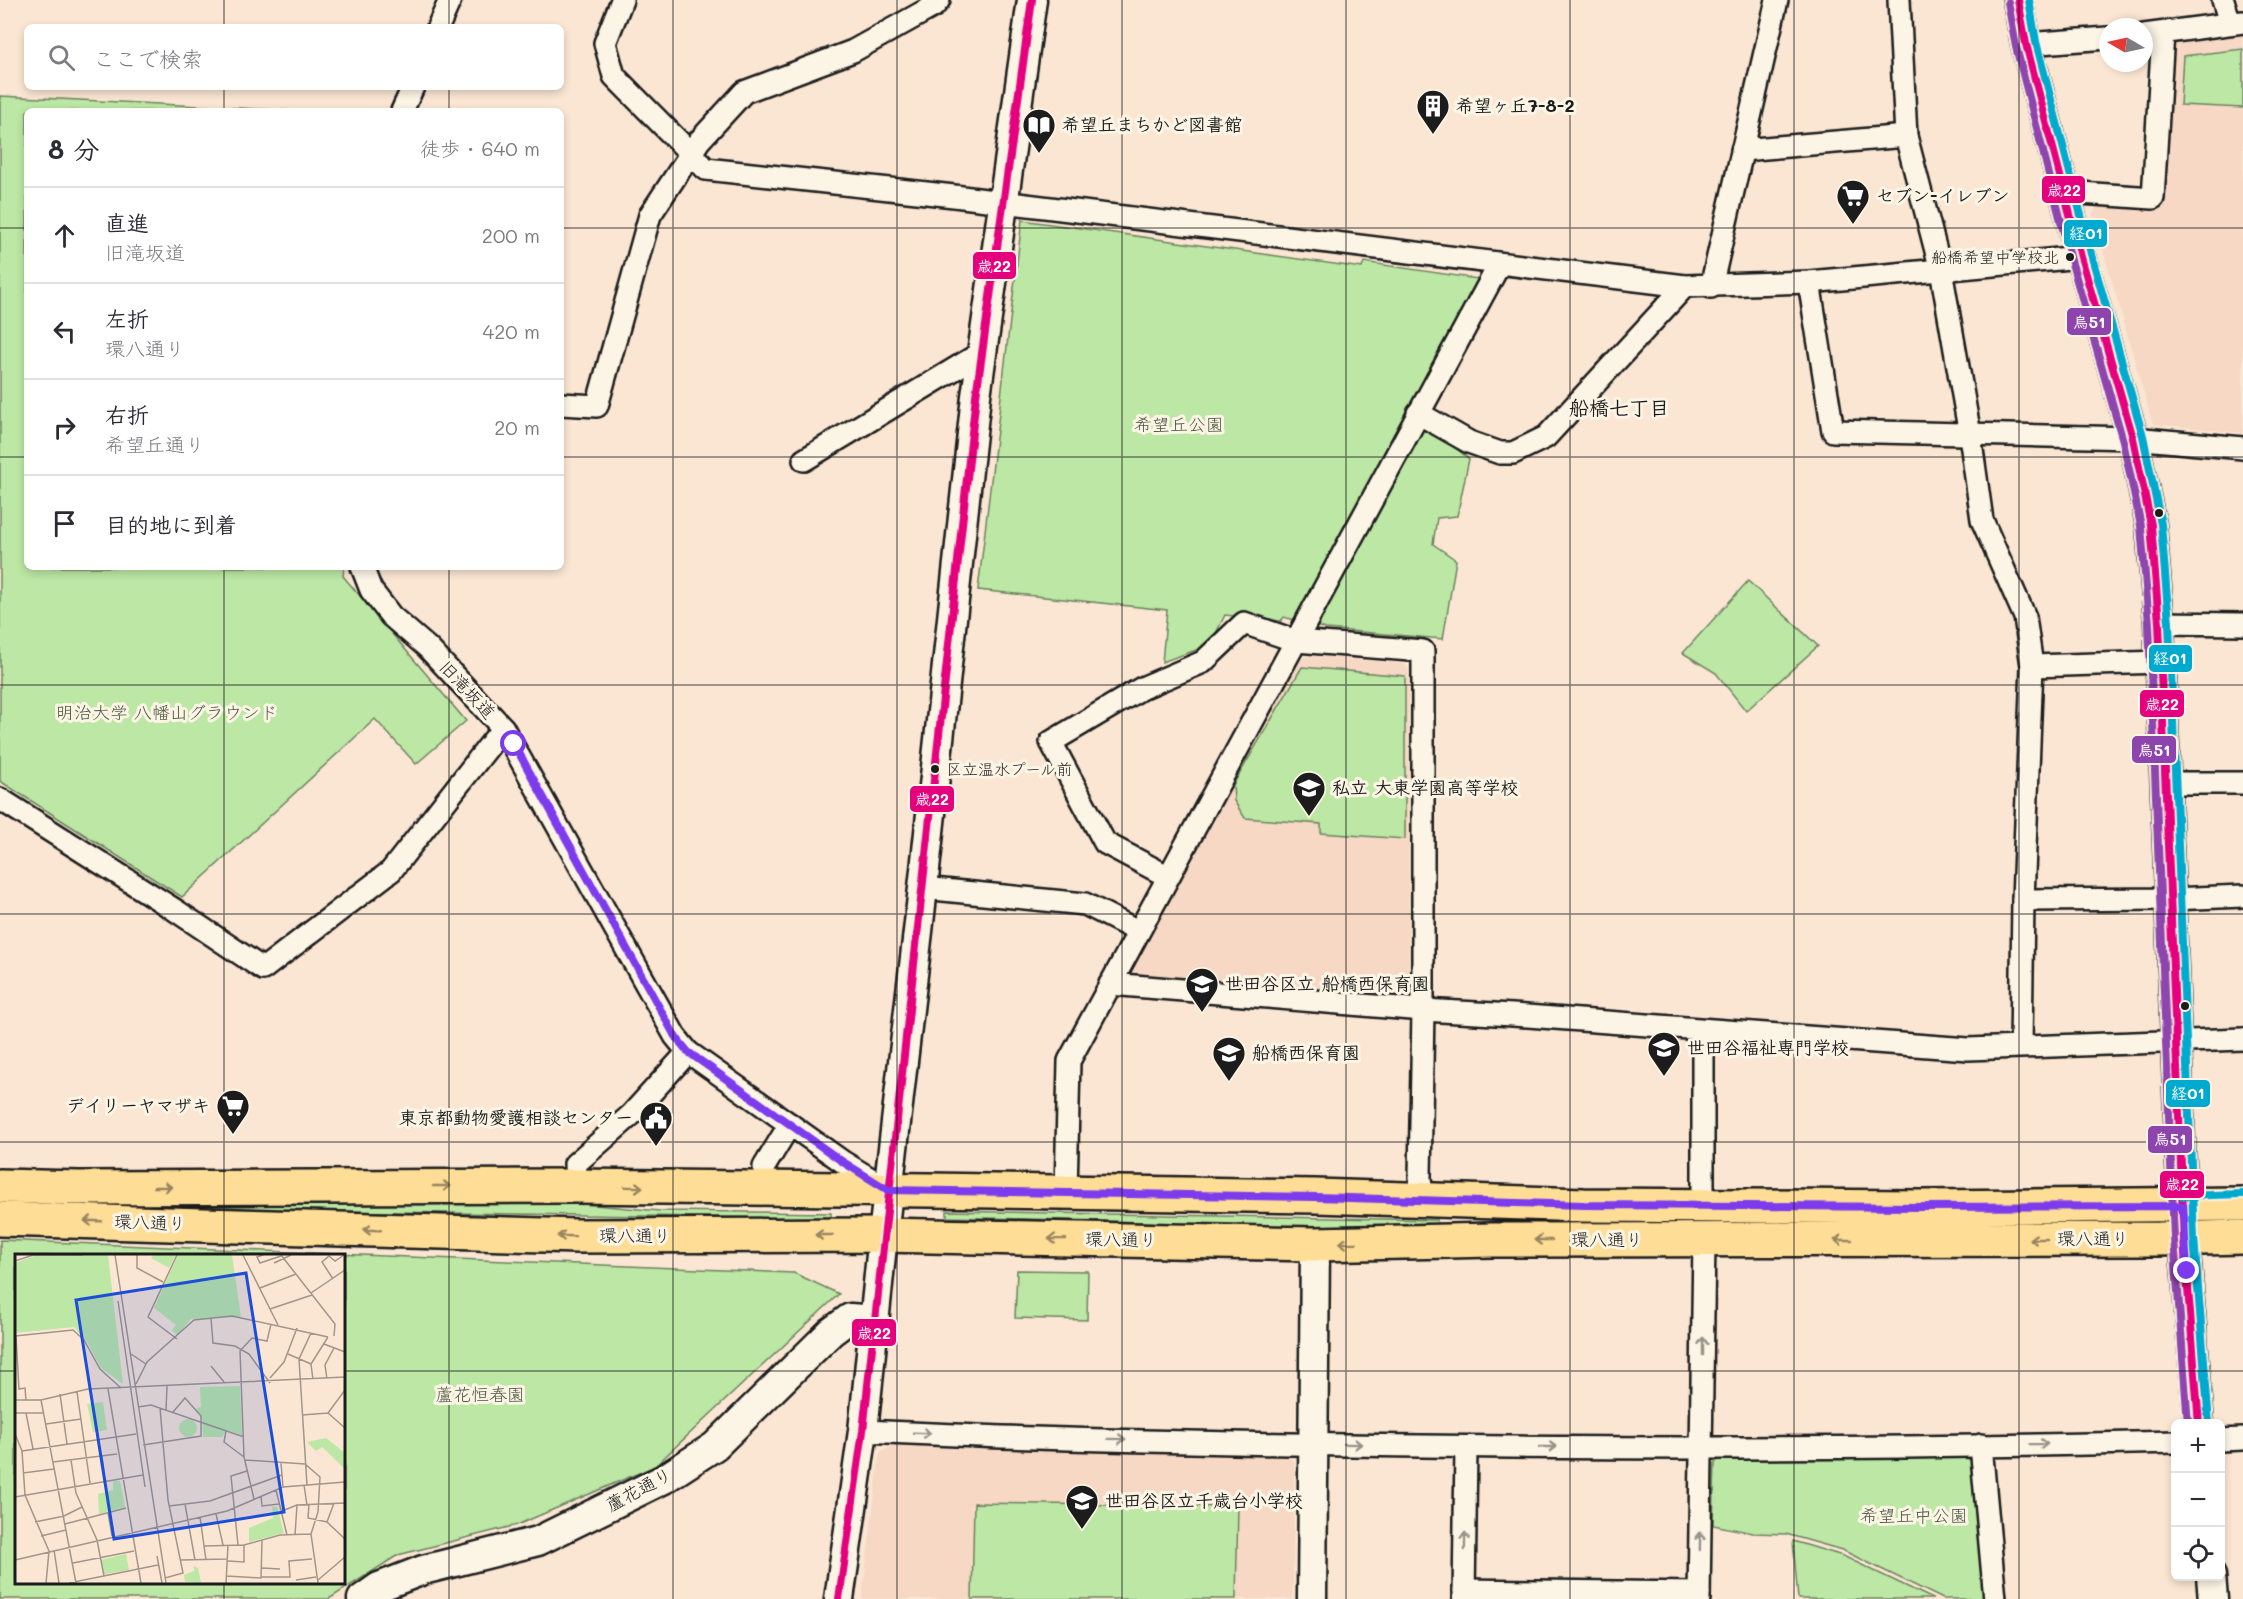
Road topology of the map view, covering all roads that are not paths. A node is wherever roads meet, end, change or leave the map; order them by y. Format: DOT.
graph roads {
  1 [pos="450,0"];
  2 [pos="622,0"];
  3 [pos="939,0"];
  4 [pos="1032,0"];
  5 [pos="1777,0"];
  6 [pos="1899,0"];
  7 [pos="2018,0"];
  8 [pos="2223,0"];
  9 [pos="2236,23"];
  10 [pos="439,24"];
  11 [pos="2154,34"];
  12 [pos="2099,39"];
  13 [pos="2026,44"];
  14 [pos="411,90"];
  15 [pos="403,108"];
  16 [pos="1906,136"];
  17 [pos="1743,150"];
  18 [pos="690,153"];
  19 [pos="2065,192"];
  20 [pos="1002,203"];
  21 [pos="2081,257"];
  22 [pos="1499,265"];
  23 [pos="1941,270"];
  24 [pos="1809,282"];
  25 [pos="1685,286"];
  26 [pos="1711,287"];
  27 [pos="979,373"];
  28 [pos="564,404"];
  29 [pos="1418,413"];
  30 [pos="1970,435"];
  31 [pos="2133,438"];
  32 [pos="2243,448"];
  33 [pos="804,460"];
  34 [pos="363,570"];
  35 [pos="2159,623"];
  36 [pos="2243,624"];
  37 [pos="1296,641"];
  38 [pos="2161,662"];
  39 [pos="2032,666"];
  40 [pos="508,736"];
  41 [pos="2165,783"];
  42 [pos="2243,783"];
  43 [pos="0,799"];
  44 [pos="1167,876"];
  45 [pos="923,888"];
  46 [pos="2243,896"];
  47 [pos="2171,899"];
  48 [pos="2023,900"];
  49 [pos="1138,931"];
  50 [pos="1110,984"];
  51 [pos="1423,1010"];
  52 [pos="1703,1030"];
  53 [pos="2243,1039"];
  54 [pos="2177,1042"];
  55 [pos="2021,1046"];
  56 [pos="688,1052"];
  57 [pos="790,1124"];
  58 [pos="764,1167"];
  59 [pos="0,1186"];
  60 [pos="576,1186"];
  61 [pos="888,1190"];
  62 [pos="1066,1192"];
  63 [pos="1422,1200"];
  64 [pos="2243,1204"];
  65 [pos="1704,1206"];
  66 [pos="2183,1206"];
  67 [pos="0,1219"];
  68 [pos="883,1235"];
  69 [pos="2243,1237"];
  70 [pos="2184,1239"];
  71 [pos="1704,1240"];
  72 [pos="1315,1244"];
  73 [pos="875,1320"];
  74 [pos="2199,1419"];
  75 [pos="863,1431"];
  76 [pos="2243,1439"];
  77 [pos="2225,1440"];
  78 [pos="2171,1442"];
  79 [pos="1314,1443"];
  80 [pos="1981,1445"];
  81 [pos="1466,1446"];
  82 [pos="1702,1448"];
  83 [pos="2211,1581"];
  84 [pos="1464,1594"];
  85 [pos="1699,1596"];
  86 [pos="362,1599"];
  87 [pos="839,1599"];
  88 [pos="1312,1599"];
  89 [pos="1995,1599"];
  90 [pos="2213,1599"];
  1 -- 10 [label="street"];
  2 -- 18 [label="street"];
  3 -- 18 [label="street"];
  4 -- 20 [label="street"];
  5 -- 17 [label="street"];
  6 -- 16 [label="street"];
  7 -- 13 [label="street"];
  8 -- 9 [label="street"];
  9 -- 11 [label="street"];
  11 -- 19 [label="street"];
  12 -- 13 [label="street"];
  13 -- 19 [label="street"];
  14 -- 15 [label="street"];
  16 -- 17 [label="street"];
  16 -- 23 [label="street"];
  17 -- 26 [label="street"];
  18 -- 20 [label="street"];
  18 -- 28 [label="street"];
  19 -- 21 [label="street"];
  20 -- 22 [label="street"];
  20 -- 27 [label="street"];
  21 -- 23 [label="street"];
  21 -- 31 [label="street"];
  22 -- 25 [label="street"];
  22 -- 29 [label="street"];
  23 -- 24 [label="street"];
  23 -- 30 [label="street"];
  24 -- 26 [label="street"];
  24 -- 30 [label="street"];
  25 -- 26 [label="street"];
  25 -- 29 [label="street"];
  27 -- 33 [label="street"];
  27 -- 45 [label="street"];
  29 -- 37 [label="street"];
  30 -- 31 [label="street"];
  30 -- 39 [label="street"];
  31 -- 32 [label="street"];
  31 -- 35 [label="street"];
  34 -- 40 [label="street, 旧滝坂道"];
  35 -- 36 [label="street"];
  35 -- 38 [label="street"];
  37 -- 44 [label="street"];
  37 -- 44 [label="street"];
  37 -- 51 [label="street"];
  38 -- 39 [label="street"];
  38 -- 41 [label="street"];
  39 -- 48 [label="street"];
  40 -- 43 [label="street"];
  40 -- 56 [label="street, 旧滝坂道"];
  41 -- 42 [label="street"];
  41 -- 47 [label="street"];
  44 -- 49 [label="street"];
  45 -- 49 [label="street"];
  45 -- 61 [label="street"];
  46 -- 47 [label="street"];
  47 -- 48 [label="street"];
  47 -- 54 [label="street"];
  48 -- 55 [label="street"];
  49 -- 50 [label="street"];
  50 -- 51 [label="street"];
  50 -- 62 [label="street"];
  51 -- 52 [label="street"];
  51 -- 63 [label="street"];
  52 -- 55 [label="street"];
  52 -- 65 [label="street"];
  53 -- 54 [label="street"];
  54 -- 55 [label="street"];
  54 -- 66 [label="street"];
  56 -- 57 [label="street, 旧滝坂道"];
  56 -- 60 [label="street"];
  57 -- 58 [label="street"];
  57 -- 61 [label="street, 旧滝坂道"];
  59 -- 60 [label="main road, 環八通り, one-way"];
  60 -- 61 [label="main road, 環八通り, one-way"];
  61 -- 62 [label="main road, 環八通り"];
  61 -- 68 [label="street"];
  62 -- 63 [label="main road, 環八通り"];
  63 -- 65 [label="main road, 環八通り"];
  64 -- 66 [label="main road, 環八通り"];
  65 -- 66 [label="main road, 環八通り"];
  66 -- 70 [label="street"];
  68 -- 67 [label="main road, 環八通り, one-way"];
  72 -- 68 [label="main road, 環八通り, one-way"];
  68 -- 73 [label="street"];
  69 -- 70 [label="main road, 環八通り"];
  70 -- 71 [label="main road, 環八通り, one-way"];
  70 -- 74 [label="street"];
  71 -- 72 [label="main road, 環八通り, one-way"];
  82 -- 71 [label="street, one-way"];
  72 -- 79 [label="street"];
  73 -- 75 [label="street"];
  73 -- 86 [label="street, 蘆花通り"];
  75 -- 79 [label="street, one-way"];
  75 -- 87 [label="street"];
  76 -- 77 [label="street"];
  80 -- 78 [label="street, one-way"];
  79 -- 81 [label="street, one-way"];
  79 -- 88 [label="street"];
  80 -- 82 [label="street"];
  80 -- 89 [label="street"];
  81 -- 82 [label="street, one-way"];
  84 -- 81 [label="street, one-way"];
  85 -- 82 [label="street, one-way"];
  83 -- 90 [label="street"];
  84 -- 85 [label="street"];
}
